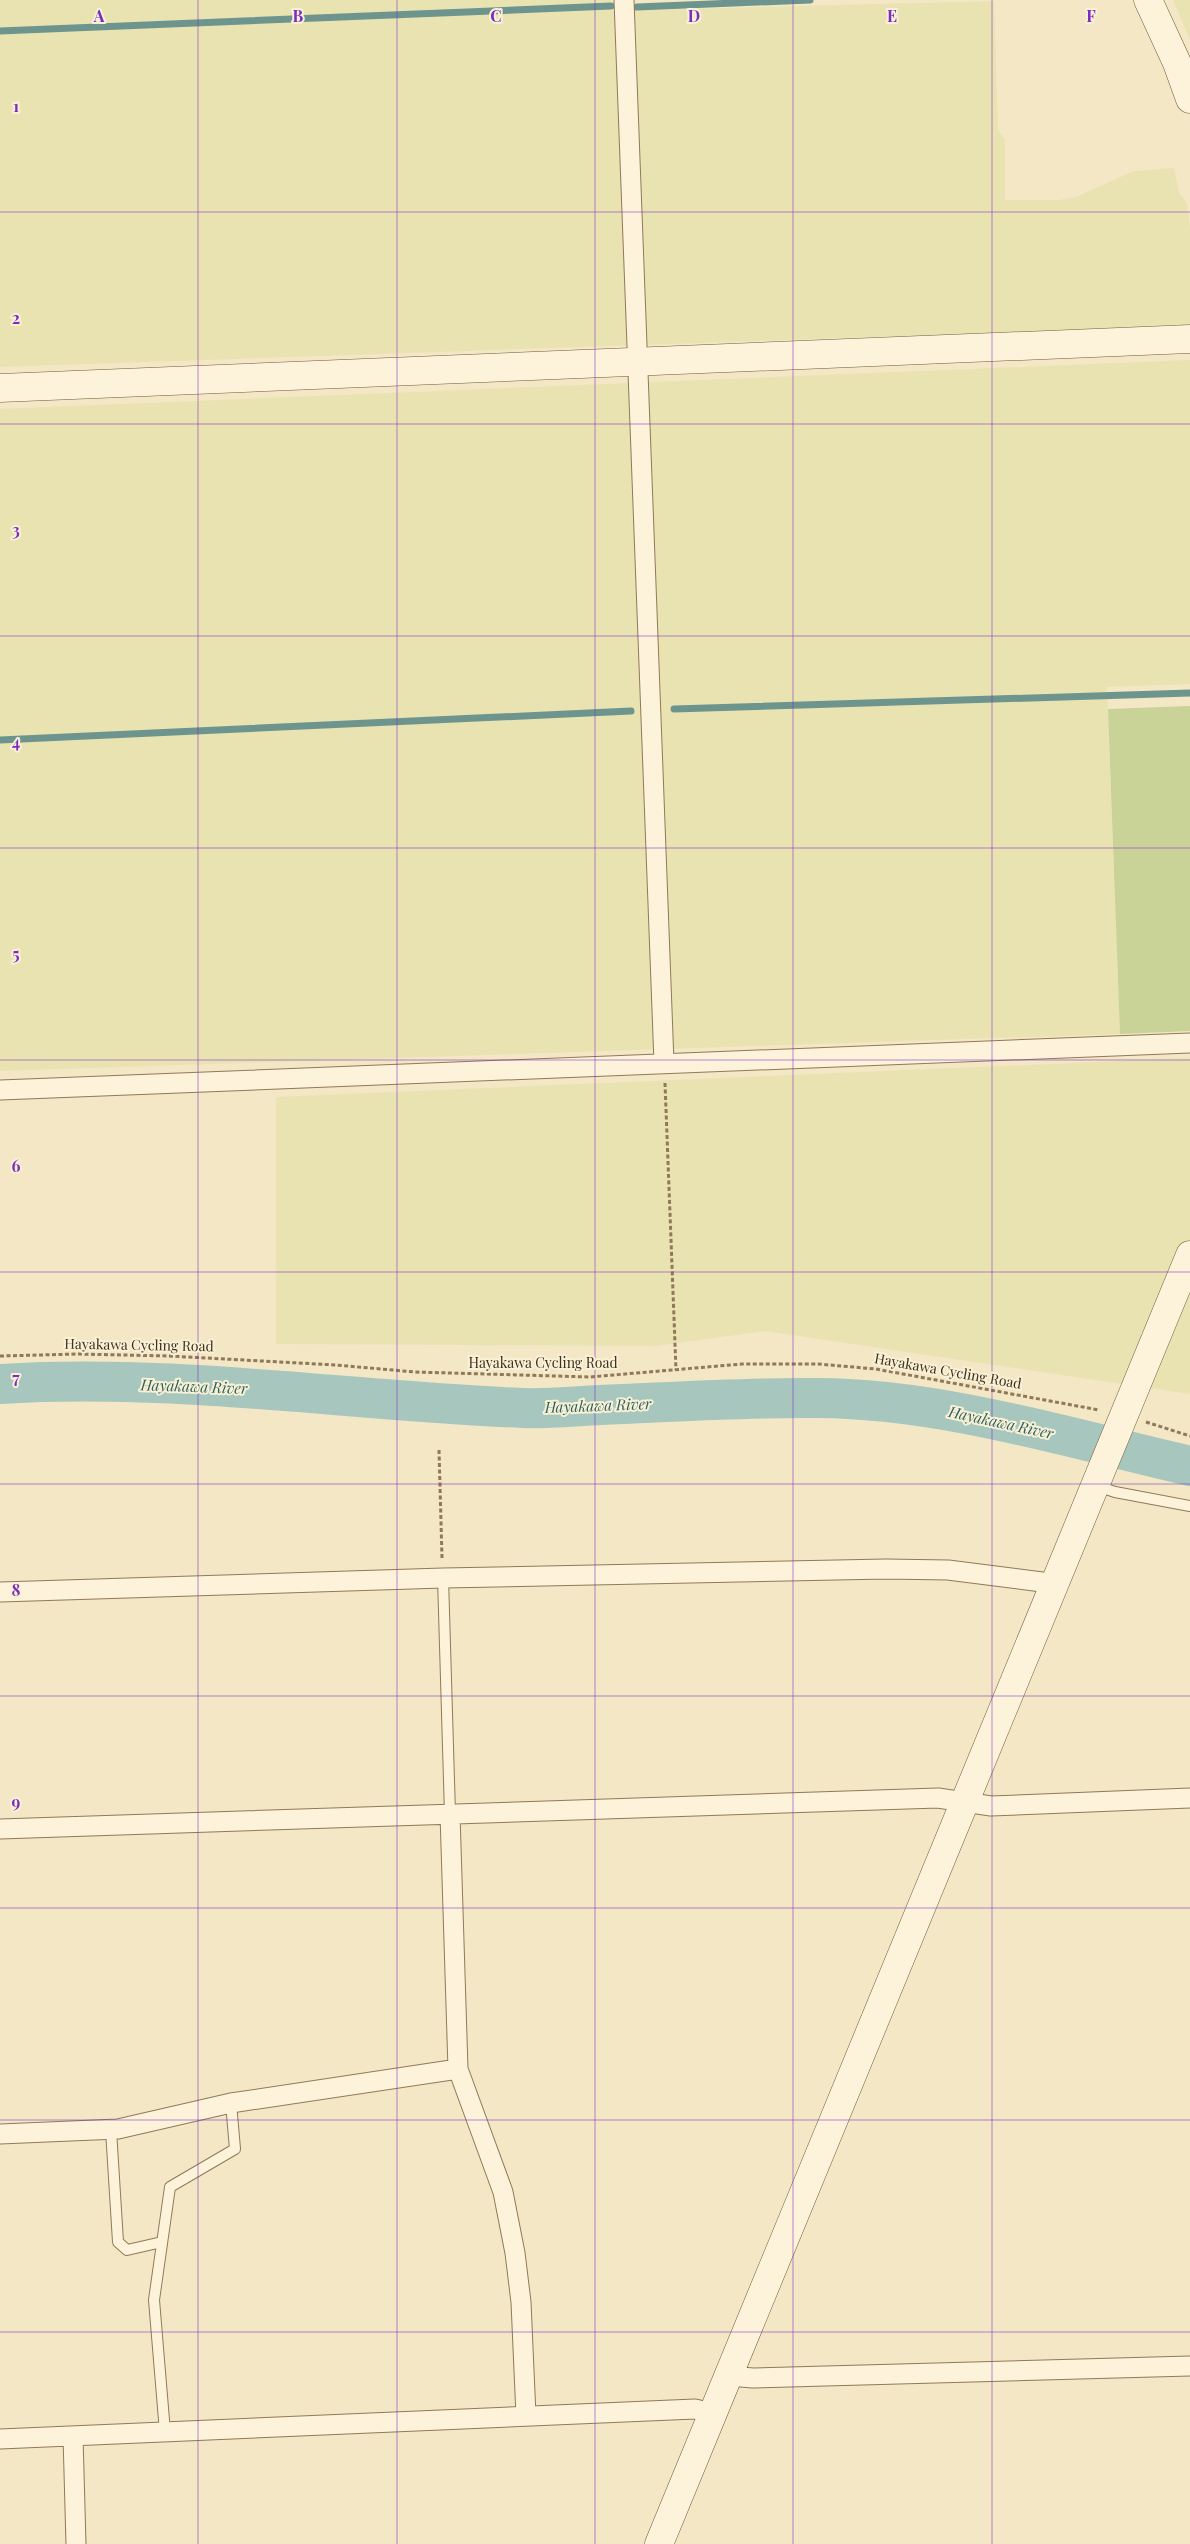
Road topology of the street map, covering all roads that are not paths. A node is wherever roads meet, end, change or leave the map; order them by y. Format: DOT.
graph roads {
  1 [pos="624,0"];
  2 [pos="1148,0"];
  3 [pos="1190,99"];
  4 [pos="1190,339"];
  5 [pos="639,362"];
  6 [pos="0,388"];
  7 [pos="1190,1043"];
  8 [pos="664,1063"];
  9 [pos="0,1090"];
  10 [pos="1190,1255"];
  11 [pos="1097,1482"];
  12 [pos="1190,1506"];
  13 [pos="443,1578"];
  14 [pos="1054,1587"];
  15 [pos="0,1592"];
  16 [pos="1190,1798"];
  17 [pos="965,1802"];
  18 [pos="450,1814"];
  19 [pos="0,1829"];
  20 [pos="458,2069"];
  21 [pos="231,2103"];
  22 [pos="111,2130"];
  23 [pos="0,2134"];
  24 [pos="162,2242"];
  25 [pos="1190,2366"];
  26 [pos="730,2376"];
  27 [pos="712,2413"];
  28 [pos="526,2416"];
  29 [pos="165,2432"];
  30 [pos="73,2436"];
  31 [pos="0,2439"];
  32 [pos="76,2544"];
  33 [pos="659,2544"];
  1 -- 5 [label="street"];
  2 -- 3 [label="street"];
  4 -- 5 [label="street"];
  5 -- 6 [label="street"];
  5 -- 8 [label="street"];
  7 -- 8 [label="street"];
  8 -- 9 [label="street"];
  10 -- 11 [label="street"];
  11 -- 12 [label="lane"];
  11 -- 14 [label="street"];
  13 -- 14 [label="street"];
  13 -- 15 [label="street"];
  13 -- 18 [label="lane"];
  14 -- 17 [label="street"];
  16 -- 17 [label="street"];
  17 -- 18 [label="street"];
  17 -- 26 [label="street"];
  18 -- 19 [label="street"];
  18 -- 20 [label="street"];
  20 -- 21 [label="street"];
  20 -- 28 [label="street"];
  21 -- 22 [label="street"];
  21 -- 24 [label="lane"];
  22 -- 23 [label="street"];
  22 -- 24 [label="lane"];
  24 -- 29 [label="lane"];
  25 -- 26 [label="street"];
  26 -- 27 [label="street"];
  27 -- 28 [label="street"];
  27 -- 33 [label="street"];
  28 -- 29 [label="street"];
  29 -- 30 [label="street"];
  30 -- 31 [label="street"];
  30 -- 32 [label="street"];
}
